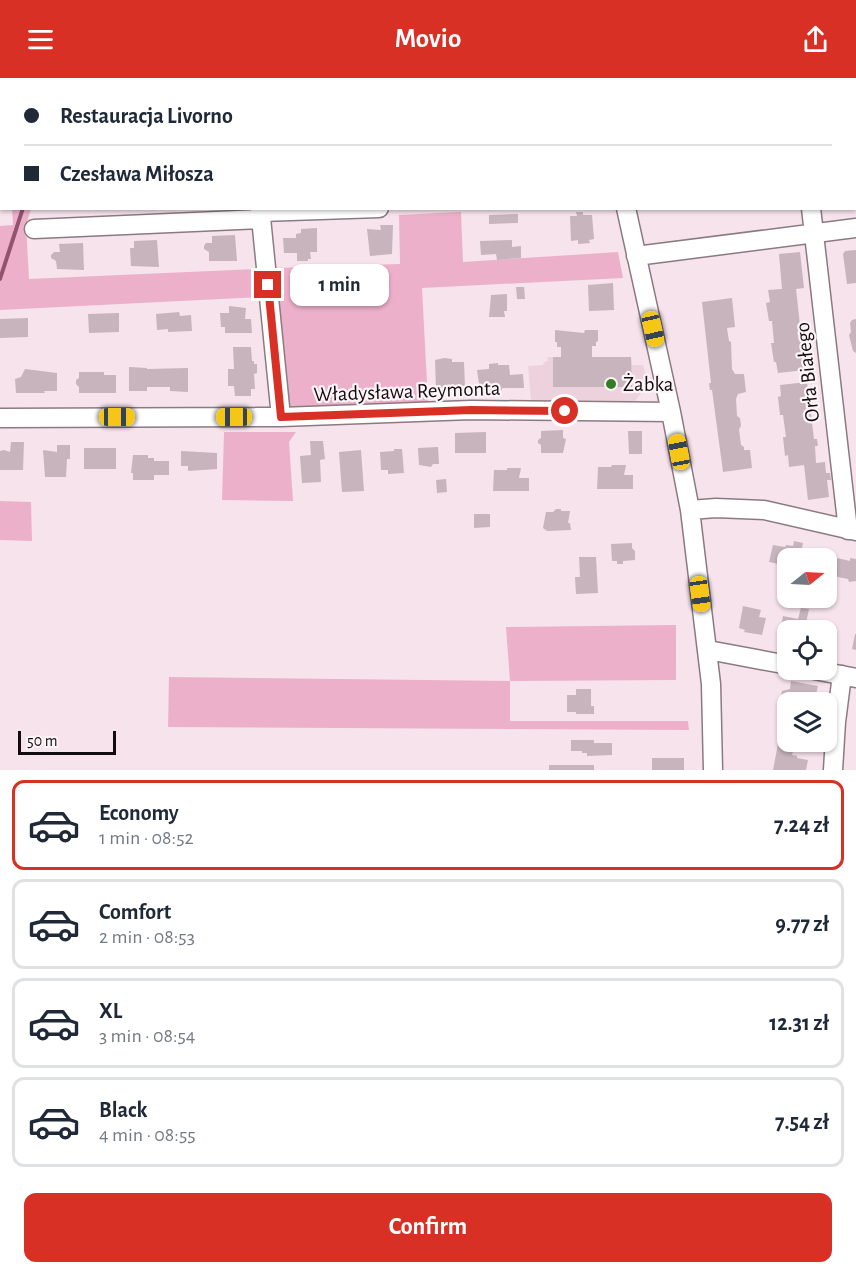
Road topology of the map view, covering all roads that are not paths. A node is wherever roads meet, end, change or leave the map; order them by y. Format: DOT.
graph roads {
  1 [pos="332,210"];
  2 [pos="626,210"];
  3 [pos="811,210"];
  4 [pos="261,213"];
  5 [pos="856,228"];
  6 [pos="34,229"];
  7 [pos="814,232"];
  8 [pos="636,256"];
  9 [pos="671,412"];
  10 [pos="281,417"];
  11 [pos="0,418"];
  12 [pos="690,510"];
  13 [pos="852,530"];
  14 [pos="708,650"];
  15 [pos="777,663"];
  16 [pos="849,677"];
  17 [pos="713,770"];
  18 [pos="833,770"];
  1 -- 4 [label="street"];
  2 -- 8 [label="street"];
  3 -- 7 [label="street, Orła Białego"];
  4 -- 6 [label="street"];
  4 -- 10 [label="street"];
  5 -- 7 [label="street"];
  7 -- 8 [label="street"];
  7 -- 13 [label="street, Orła Białego"];
  8 -- 9 [label="street"];
  9 -- 10 [label="street, Władysława Reymonta"];
  9 -- 12 [label="street"];
  10 -- 11 [label="street, Władysława Reymonta"];
  12 -- 13 [label="street"];
  12 -- 14 [label="street"];
  14 -- 15 [label="street"];
  14 -- 17 [label="street"];
  16 -- 18 [label="street"];
}
